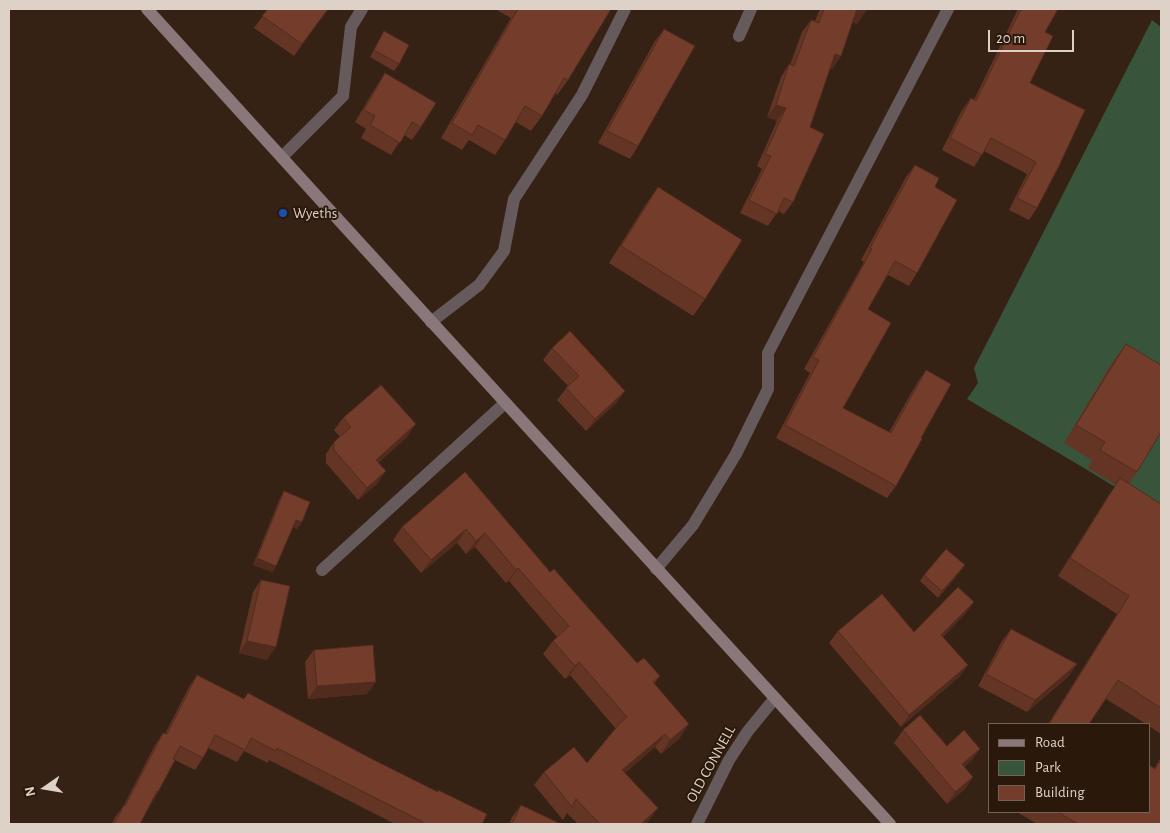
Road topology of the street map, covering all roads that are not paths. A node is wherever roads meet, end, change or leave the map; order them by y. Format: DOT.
graph roads {
  1 [pos="147,9"];
  2 [pos="362,9"];
  3 [pos="625,9"];
  4 [pos="751,9"];
  5 [pos="948,9"];
  6 [pos="738,36"];
  7 [pos="282,157"];
  8 [pos="431,322"];
  9 [pos="505,402"];
  10 [pos="656,569"];
  11 [pos="322,570"];
  12 [pos="775,698"];
  13 [pos="697,824"];
  14 [pos="890,824"];
  1 -- 7 [label="main road"];
  2 -- 7 [label="street"];
  3 -- 8 [label="street"];
  4 -- 6 [label="street"];
  5 -- 10 [label="street"];
  7 -- 8 [label="main road"];
  8 -- 9 [label="main road"];
  9 -- 10 [label="main road"];
  9 -- 11 [label="street"];
  10 -- 12 [label="main road"];
  12 -- 13 [label="street, OLD CONNELL"];
  12 -- 14 [label="main road"];
}
